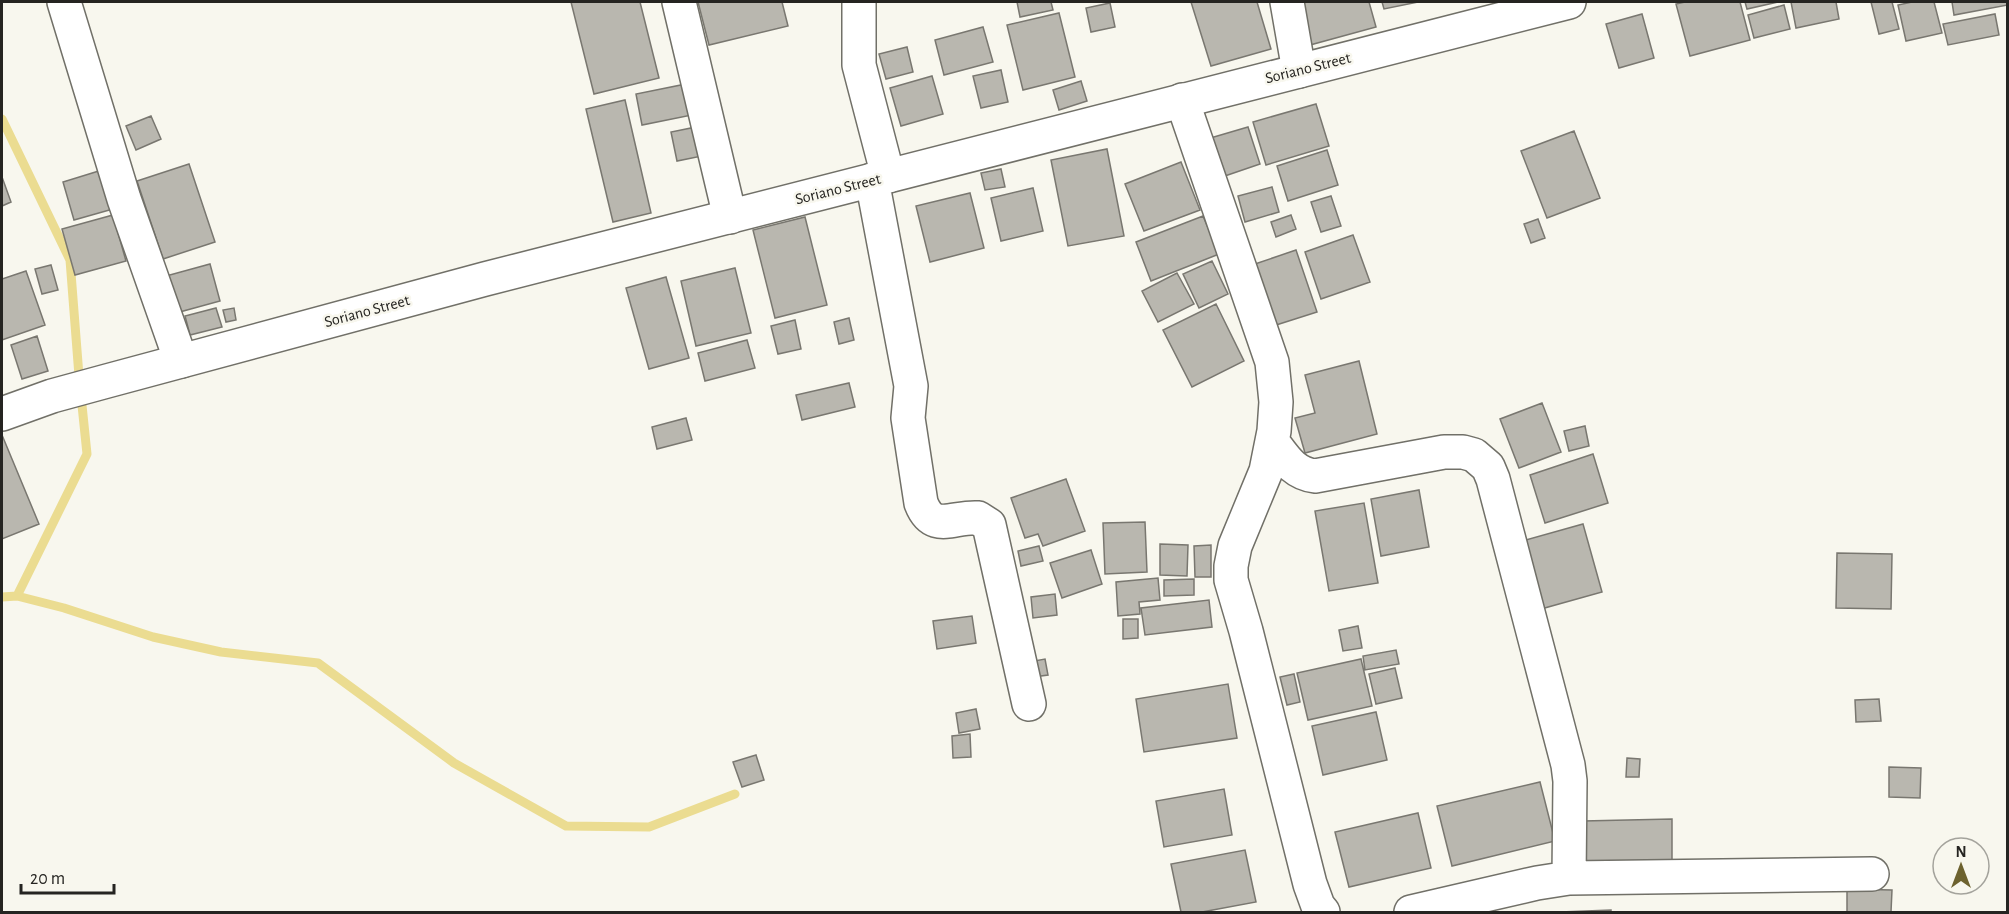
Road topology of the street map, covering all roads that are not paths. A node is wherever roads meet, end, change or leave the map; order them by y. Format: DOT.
graph roads {
  1 [pos="64,2"];
  2 [pos="679,2"];
  3 [pos="859,2"];
  4 [pos="1287,2"];
  5 [pos="1569,2"];
  6 [pos="1299,71"];
  7 [pos="1182,100"];
  8 [pos="880,178"];
  9 [pos="730,217"];
  10 [pos="181,361"];
  11 [pos="2,414"];
  12 [pos="1272,441"];
  13 [pos="1029,704"];
  14 [pos="1872,874"];
  15 [pos="1569,878"];
  16 [pos="1323,912"];
  17 [pos="1411,912"];
  1 -- 10 [label="street"];
  2 -- 9 [label="street"];
  3 -- 8 [label="street"];
  4 -- 6 [label="street"];
  5 -- 6 [label="street, Soriano Street"];
  6 -- 7 [label="street, Soriano Street"];
  7 -- 8 [label="street, Soriano Street"];
  7 -- 12 [label="street"];
  8 -- 9 [label="street, Soriano Street"];
  8 -- 13 [label="street"];
  9 -- 10 [label="street, Soriano Street"];
  10 -- 11 [label="street, Soriano Street"];
  12 -- 15 [label="street"];
  12 -- 16 [label="street"];
  14 -- 15 [label="street"];
  15 -- 17 [label="street"];
}
